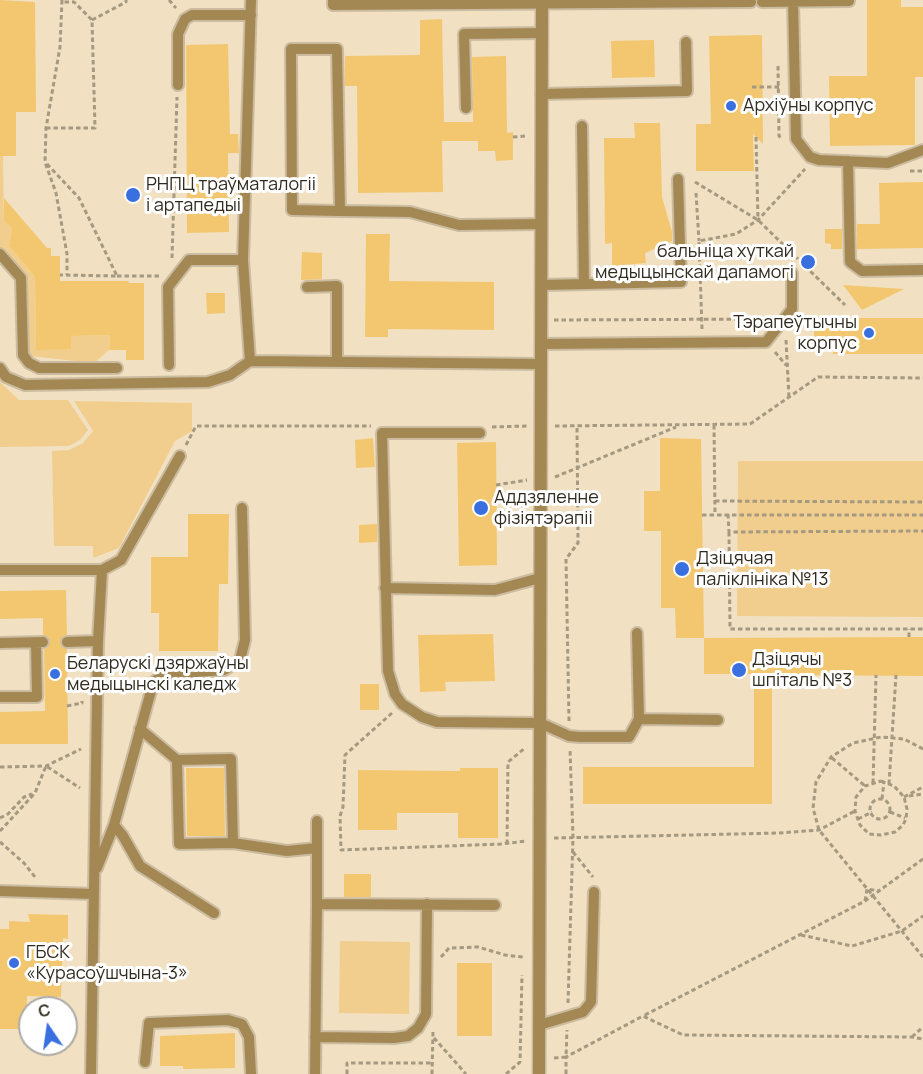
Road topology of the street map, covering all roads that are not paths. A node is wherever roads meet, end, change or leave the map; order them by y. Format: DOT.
graph roads {
  1 [pos="251,0"];
  2 [pos="333,0"];
  3 [pos="592,1"];
  4 [pos="678,1"];
  5 [pos="793,1"];
  6 [pos="849,1"];
  7 [pos="542,2"];
  8 [pos="251,15"];
  9 [pos="542,33"];
  10 [pos="686,42"];
  11 [pos="178,85"];
  12 [pos="541,94"];
  13 [pos="466,108"];
  14 [pos="582,126"];
  15 [pos="923,150"];
  16 [pos="848,161"];
  17 [pos="678,179"];
  18 [pos="340,211"];
  19 [pos="541,224"];
  20 [pos="0,254"];
  21 [pos="243,260"];
  22 [pos="922,270"];
  23 [pos="792,273"];
  24 [pos="584,284"];
  25 [pos="541,285"];
  26 [pos="307,287"];
  27 [pos="541,344"];
  28 [pos="250,361"];
  29 [pos="337,362"];
  30 [pos="169,364"];
  31 [pos="541,364"];
  32 [pos="0,368"];
  33 [pos="117,368"];
  34 [pos="480,433"];
  35 [pos="180,456"];
  36 [pos="242,508"];
  37 [pos="0,570"];
  38 [pos="102,570"];
  39 [pos="540,578"];
  40 [pos="386,588"];
  41 [pos="637,633"];
  42 [pos="98,641"];
  43 [pos="67,642"];
  44 [pos="0,643"];
  45 [pos="0,697"];
  46 [pos="639,719"];
  47 [pos="718,720"];
  48 [pos="140,729"];
  49 [pos="540,730"];
  50 [pos="177,760"];
  51 [pos="317,821"];
  52 [pos="114,825"];
  53 [pos="233,843"];
  54 [pos="317,848"];
  55 [pos="94,874"];
  56 [pos="596,888"];
  57 [pos="0,891"];
  58 [pos="94,894"];
  59 [pos="317,904"];
  60 [pos="427,904"];
  61 [pos="495,904"];
  62 [pos="214,913"];
  63 [pos="539,1025"];
  64 [pos="315,1037"];
  65 [pos="146,1062"];
  66 [pos="91,1074"];
  67 [pos="251,1074"];
  68 [pos="315,1074"];
  69 [pos="539,1074"];
  1 -- 8 [label="lane"];
  2 -- 7 [label="lane"];
  3 -- 4 [label="lane"];
  3 -- 7 [label="lane"];
  4 -- 5 [label="lane"];
  5 -- 6 [label="lane"];
  5 -- 16 [label="lane"];
  7 -- 9 [label="street"];
  8 -- 11 [label="lane"];
  8 -- 21 [label="lane"];
  9 -- 12 [label="street"];
  9 -- 13 [label="lane"];
  10 -- 12 [label="lane"];
  12 -- 19 [label="street"];
  14 -- 24 [label="lane"];
  15 -- 16 [label="lane"];
  16 -- 22 [label="lane"];
  17 -- 24 [label="lane"];
  18 -- 18 [label="lane"];
  18 -- 19 [label="lane"];
  19 -- 25 [label="street"];
  20 -- 33 [label="lane"];
  21 -- 28 [label="lane"];
  21 -- 30 [label="lane"];
  23 -- 27 [label="lane"];
  24 -- 25 [label="lane"];
  25 -- 27 [label="street"];
  26 -- 29 [label="lane"];
  27 -- 31 [label="street"];
  28 -- 29 [label="lane"];
  28 -- 32 [label="lane"];
  29 -- 31 [label="lane"];
  31 -- 39 [label="street"];
  34 -- 40 [label="lane"];
  35 -- 38 [label="lane"];
  36 -- 48 [label="lane"];
  37 -- 38 [label="lane"];
  38 -- 42 [label="lane"];
  39 -- 40 [label="lane"];
  39 -- 49 [label="street"];
  40 -- 49 [label="lane"];
  41 -- 46 [label="lane"];
  42 -- 43 [label="lane"];
  42 -- 55 [label="lane"];
  44 -- 45 [label="lane"];
  46 -- 47 [label="lane"];
  46 -- 49 [label="lane"];
  48 -- 50 [label="lane"];
  48 -- 52 [label="lane"];
  49 -- 63 [label="street"];
  50 -- 53 [label="lane"];
  50 -- 53 [label="lane"];
  51 -- 54 [label="lane"];
  52 -- 55 [label="lane"];
  52 -- 62 [label="lane"];
  53 -- 54 [label="lane"];
  54 -- 59 [label="lane"];
  55 -- 58 [label="lane"];
  56 -- 63 [label="lane"];
  57 -- 58 [label="lane"];
  58 -- 66 [label="lane"];
  59 -- 60 [label="lane"];
  59 -- 64 [label="lane"];
  60 -- 61 [label="lane"];
  60 -- 64 [label="lane"];
  63 -- 69 [label="street"];
  64 -- 68 [label="lane"];
  65 -- 67 [label="lane"];
}
